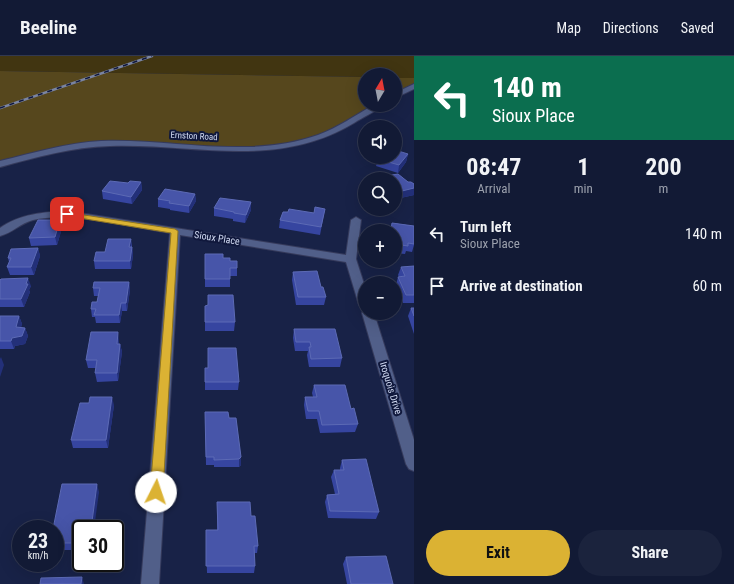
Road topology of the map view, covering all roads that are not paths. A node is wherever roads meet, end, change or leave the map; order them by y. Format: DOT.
graph roads {
  1 [pos="414,86"];
  2 [pos="402,92"];
  3 [pos="366,112"];
  4 [pos="0,164"];
  5 [pos="356,220"];
  6 [pos="175,231"];
  7 [pos="0,233"];
  8 [pos="351,259"];
  9 [pos="358,282"];
  10 [pos="370,320"];
  11 [pos="414,464"];
  12 [pos="150,584"];
  1 -- 2 [label="street"];
  3 -- 4 [label="street, Ernston Road"];
  5 -- 8 [label="street"];
  6 -- 7 [label="street, Sioux Place"];
  6 -- 8 [label="street, Sioux Place"];
  6 -- 12 [label="street"];
  8 -- 9 [label="street"];
  10 -- 11 [label="street, Iroquois Drive"];
}
